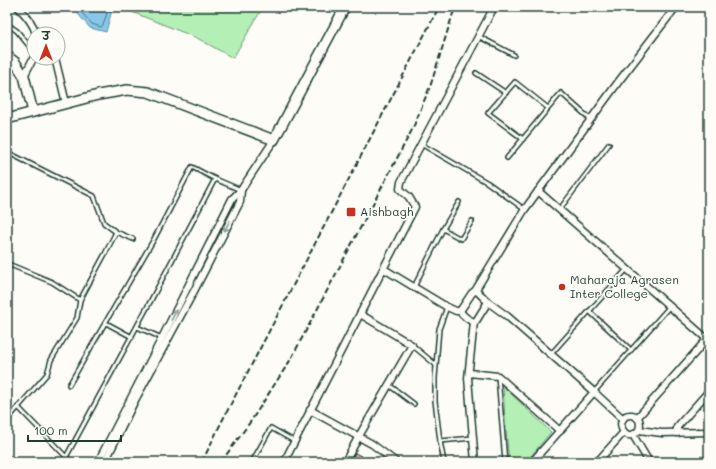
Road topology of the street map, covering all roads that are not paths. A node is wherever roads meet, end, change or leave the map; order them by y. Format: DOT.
graph roads {
  1 [pos="18,7"];
  2 [pos="345,7"];
  3 [pos="494,7"];
  4 [pos="676,7"];
  5 [pos="7,24"];
  6 [pos="33,26"];
  7 [pos="478,36"];
  8 [pos="26,42"];
  9 [pos="514,55"];
  10 [pos="7,56"];
  11 [pos="29,66"];
  12 [pos="57,66"];
  13 [pos="476,73"];
  14 [pos="24,76"];
  15 [pos="506,93"];
  16 [pos="66,103"];
  17 [pos="548,108"];
  18 [pos="33,112"];
  19 [pos="7,119"];
  20 [pos="590,119"];
  21 [pos="523,139"];
  22 [pos="274,140"];
  23 [pos="421,144"];
  24 [pos="609,144"];
  25 [pos="7,152"];
  26 [pos="507,158"];
  27 [pos="215,179"];
  28 [pos="241,190"];
  29 [pos="538,191"];
  30 [pos="458,202"];
  31 [pos="525,209"];
  32 [pos="559,210"];
  33 [pos="472,221"];
  34 [pos="443,229"];
  35 [pos="116,232"];
  36 [pos="133,239"];
  37 [pos="7,265"];
  38 [pos="384,269"];
  39 [pos="627,269"];
  40 [pos="414,287"];
  41 [pos="475,291"];
  42 [pos="80,300"];
  43 [pos="488,302"];
  44 [pos="447,306"];
  45 [pos="670,306"];
  46 [pos="460,311"];
  47 [pos="589,311"];
  48 [pos="360,314"];
  49 [pos="474,322"];
  50 [pos="106,323"];
  51 [pos="137,327"];
  52 [pos="132,337"];
  53 [pos="162,338"];
  54 [pos="708,338"];
  55 [pos="412,345"];
  56 [pos="631,350"];
  57 [pos="551,354"];
  58 [pos="436,365"];
  59 [pos="469,373"];
  60 [pos="498,376"];
  61 [pos="69,385"];
  62 [pos="389,385"];
  63 [pos="709,391"];
  64 [pos="594,392"];
  65 [pos="414,404"];
  66 [pos="18,407"];
  67 [pos="310,410"];
  68 [pos="637,418"];
  69 [pos="623,419"];
  70 [pos="7,420"];
  71 [pos="639,430"];
  72 [pos="560,431"];
  73 [pos="624,432"];
  74 [pos="709,432"];
  75 [pos="677,433"];
  76 [pos="633,435"];
  77 [pos="359,436"];
  78 [pos="473,438"];
  79 [pos="294,441"];
  80 [pos="440,441"];
  81 [pos="7,456"];
  82 [pos="66,457"];
  83 [pos="709,459"];
  84 [pos="11,462"];
  85 [pos="71,462"];
  86 [pos="98,462"];
  87 [pos="105,462"];
  88 [pos="252,462"];
  89 [pos="284,462"];
  90 [pos="345,462"];
  91 [pos="396,462"];
  92 [pos="444,462"];
  93 [pos="474,462"];
  94 [pos="505,462"];
  95 [pos="532,462"];
  96 [pos="597,462"];
  97 [pos="649,462"];
  1 -- 6 [label="street"];
  2 -- 22 [label="street"];
  3 -- 7 [label="street"];
  4 -- 20 [label="street"];
  5 -- 8 [label="lane"];
  7 -- 9 [label="lane"];
  7 -- 23 [label="street"];
  10 -- 14 [label="street"];
  11 -- 14 [label="street"];
  12 -- 16 [label="street"];
  13 -- 15 [label="lane"];
  14 -- 18 [label="street"];
  15 -- 17 [label="lane"];
  15 -- 21 [label="lane"];
  16 -- 18 [label="street"];
  16 -- 22 [label="street"];
  17 -- 20 [label="lane"];
  17 -- 21 [label="lane"];
  18 -- 19 [label="street"];
  20 -- 29 [label="street"];
  21 -- 26 [label="lane"];
  22 -- 28 [label="street"];
  23 -- 31 [label="lane"];
  23 -- 38 [label="street"];
  24 -- 32 [label="lane"];
  25 -- 35 [label="lane"];
  27 -- 28 [label="lane"];
  27 -- 50 [label="lane"];
  27 -- 51 [label="lane"];
  53 -- 28 [label="street, one-way"];
  28 -- 87 [label="street, one-way"];
  29 -- 31 [label="street"];
  29 -- 32 [label="street"];
  30 -- 34 [label="lane"];
  31 -- 41 [label="street"];
  32 -- 39 [label="street"];
  33 -- 34 [label="lane"];
  34 -- 40 [label="lane"];
  35 -- 36 [label="lane"];
  35 -- 42 [label="lane"];
  37 -- 42 [label="lane"];
  38 -- 40 [label="street"];
  38 -- 48 [label="street"];
  39 -- 45 [label="street"];
  39 -- 47 [label="lane"];
  40 -- 44 [label="street"];
  41 -- 43 [label="street"];
  41 -- 46 [label="street"];
  42 -- 66 [label="lane"];
  43 -- 49 [label="street"];
  43 -- 57 [label="street"];
  44 -- 46 [label="street"];
  44 -- 58 [label="lane"];
  45 -- 54 [label="street"];
  45 -- 56 [label="lane"];
  46 -- 49 [label="street"];
  47 -- 56 [label="lane"];
  47 -- 57 [label="lane"];
  48 -- 55 [label="street"];
  48 -- 67 [label="street"];
  49 -- 59 [label="street"];
  50 -- 52 [label="lane"];
  50 -- 61 [label="lane"];
  51 -- 52 [label="lane"];
  51 -- 53 [label="lane"];
  52 -- 82 [label="lane"];
  53 -- 86 [label="street"];
  54 -- 68 [label="street"];
  55 -- 58 [label="lane"];
  55 -- 62 [label="street"];
  56 -- 64 [label="lane"];
  57 -- 64 [label="street"];
  58 -- 80 [label="lane"];
  59 -- 60 [label="street"];
  59 -- 78 [label="street"];
  60 -- 72 [label="street"];
  60 -- 94 [label="lane"];
  62 -- 65 [label="lane"];
  62 -- 77 [label="street"];
  63 -- 75 [label="street"];
  64 -- 69 [label="street"];
  64 -- 72 [label="street"];
  66 -- 70 [label="lane"];
  66 -- 82 [label="lane"];
  67 -- 77 [label="street"];
  67 -- 79 [label="street"];
  68 -- 69 [label="street"];
  68 -- 71 [label="street"];
  69 -- 73 [label="street"];
  71 -- 75 [label="street"];
  71 -- 76 [label="street"];
  72 -- 95 [label="street"];
  73 -- 76 [label="street"];
  73 -- 96 [label="street"];
  74 -- 75 [label="street"];
  76 -- 97 [label="street"];
  77 -- 90 [label="street"];
  77 -- 91 [label="street"];
  78 -- 80 [label="lane"];
  78 -- 93 [label="street"];
  79 -- 88 [label="lane"];
  79 -- 89 [label="street"];
  80 -- 92 [label="lane"];
  81 -- 84 [label="lane"];
  82 -- 85 [label="lane"];
  83 -- 97 [label="lane"];
}
